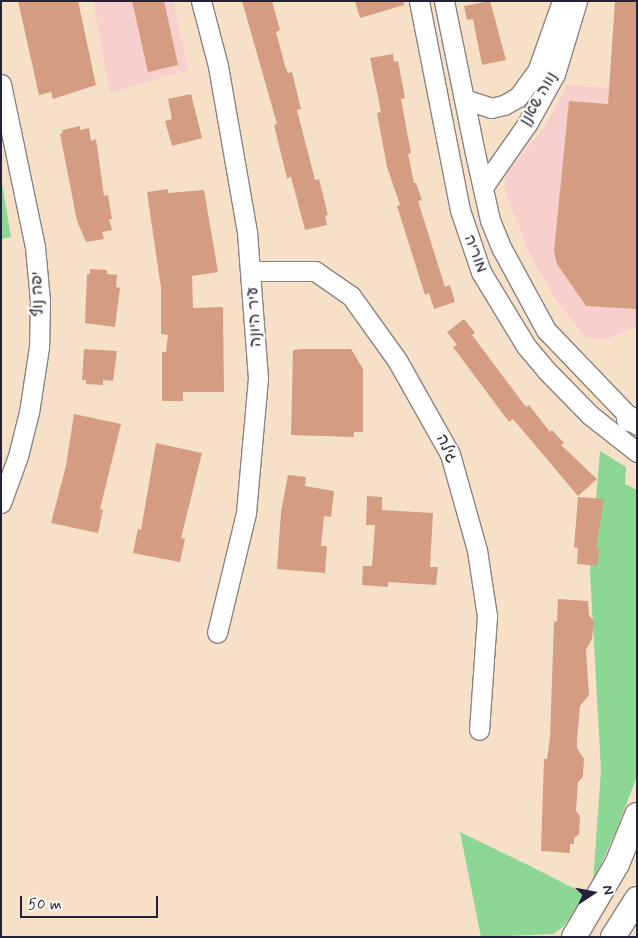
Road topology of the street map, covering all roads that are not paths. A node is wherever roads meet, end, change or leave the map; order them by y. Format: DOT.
graph roads {
  1 [pos="200,1"];
  2 [pos="419,1"];
  3 [pos="444,1"];
  4 [pos="562,1"];
  5 [pos="577,1"];
  6 [pos="1,84"];
  7 [pos="464,100"];
  8 [pos="483,187"];
  9 [pos="252,271"];
  10 [pos="634,422"];
  11 [pos="637,452"];
  12 [pos="1,503"];
  13 [pos="216,633"];
  14 [pos="479,730"];
  15 [pos="637,815"];
  16 [pos="637,899"];
  17 [pos="574,937"];
  18 [pos="613,937"];
  1 -- 9 [label="street, עיר היונה"];
  2 -- 11 [label="street, מוריה"];
  3 -- 7 [label="street, מוריה"];
  4 -- 7 [label="street, נווה שאנן"];
  5 -- 8 [label="street, נווה שאנן"];
  6 -- 12 [label="street, יפה נוף"];
  7 -- 8 [label="street, מוריה"];
  8 -- 10 [label="street, מוריה"];
  9 -- 13 [label="street, עיר היונה"];
  9 -- 14 [label="street, גילה"];
  15 -- 17 [label="main road"];
  16 -- 18 [label="main road"];
}
